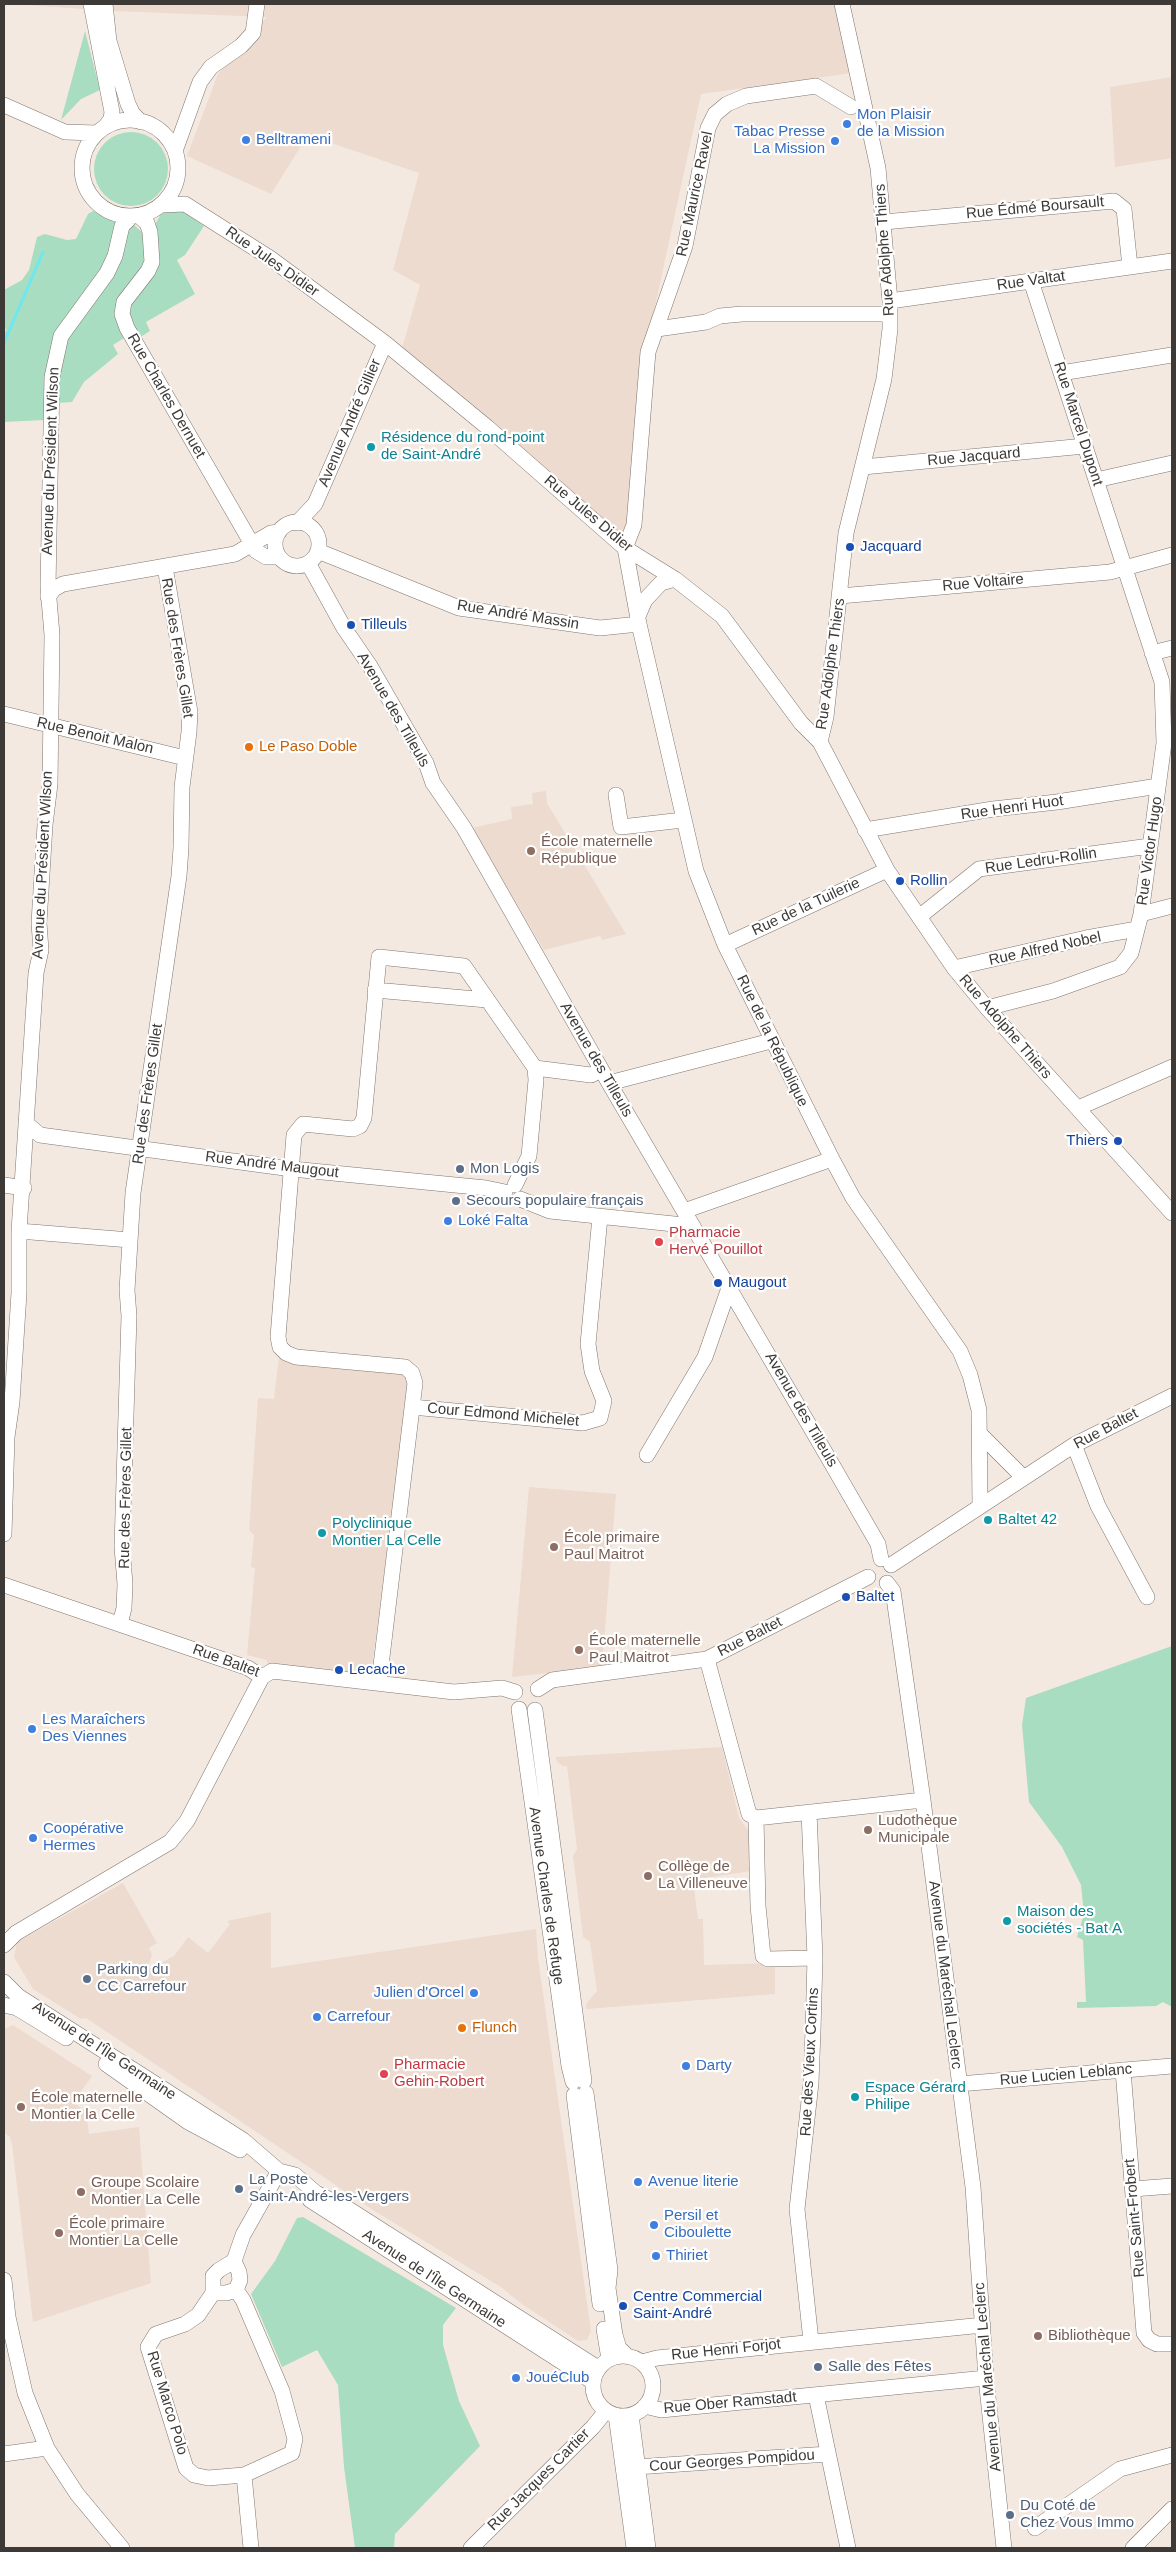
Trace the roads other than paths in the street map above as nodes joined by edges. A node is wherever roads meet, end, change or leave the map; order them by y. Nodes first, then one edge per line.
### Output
1 (91, 4) edge
2 (105, 4) edge
3 (257, 4) edge
4 (842, 4) edge
5 (4, 105) edge
6 (851, 107) dead end
7 (190, 117) junction
8 (141, 122) junction
9 (101, 130) junction
10 (159, 130) junction
11 (66, 132) junction
12 (175, 151) junction
13 (82, 164) junction
14 (176, 182) junction
15 (185, 204) junction
16 (161, 205) junction
17 (135, 216) junction
18 (884, 222) junction
19 (1172, 262) edge
20 (1130, 268) junction
21 (1031, 281) junction
22 (890, 308) junction
23 (654, 336) junction
24 (384, 343) junction
25 (1172, 355) edge
26 (1061, 373) junction
27 (1085, 446) junction
28 (1172, 463) edge
29 (863, 467) junction
30 (1096, 480) junction
31 (315, 504) junction
32 (297, 523) junction
33 (279, 532) junction
34 (315, 532) junction
35 (252, 545) junction
36 (625, 548) junction
37 (1172, 555) edge
38 (279, 557) junction
39 (313, 557) junction
40 (165, 567) junction
41 (1125, 567) junction
42 (48, 576) junction
43 (675, 579) junction
44 (63, 584) junction
45 (840, 596) junction
46 (48, 597) junction
47 (638, 620) junction
48 (1172, 648) edge
49 (1152, 653) junction
50 (4, 714) edge
51 (50, 725) junction
52 (820, 742) junction
53 (185, 758) junction
54 (1158, 786) junction
55 (616, 795) dead end
56 (683, 820) junction
57 (865, 830) junction
58 (1150, 846) junction
59 (887, 870) junction
60 (1172, 906) edge
61 (1141, 914) junction
62 (919, 917) junction
63 (1137, 930) junction
64 (725, 945) junction
65 (954, 968) junction
66 (375, 990) junction
67 (487, 1000) junction
68 (987, 1008) junction
69 (771, 1041) junction
70 (1172, 1067) edge
71 (535, 1068) junction
72 (601, 1070) junction
73 (609, 1084) junction
74 (1078, 1108) junction
75 (27, 1124) junction
76 (40, 1135) junction
77 (25, 1146) junction
78 (140, 1148) junction
79 (832, 1159) junction
80 (292, 1169) junction
81 (4, 1184) edge
82 (24, 1188) junction
83 (513, 1192) junction
84 (684, 1211) junction
85 (1172, 1213) edge
86 (600, 1217) junction
87 (693, 1226) junction
88 (20, 1231) junction
89 (130, 1240) junction
90 (729, 1288) junction
91 (1172, 1396) edge
92 (8, 1401) edge
93 (412, 1407) junction
94 (979, 1433) junction
95 (1074, 1445) junction
96 (647, 1455) dead end
97 (1023, 1477) junction
98 (980, 1505) junction
99 (4, 1534) edge
100 (886, 1562) junction
101 (868, 1577) junction
102 (4, 1585) edge
103 (890, 1587) junction
104 (1147, 1597) dead end
105 (120, 1624) junction
106 (706, 1659) junction
107 (262, 1677) junction
108 (379, 1682) junction
109 (538, 1689) junction
110 (515, 1692) junction
111 (518, 1709) junction
112 (534, 1710) junction
113 (923, 1800) junction
114 (809, 1812) junction
115 (756, 1818) junction
116 (4, 1945) edge
117 (815, 1958) junction
118 (4, 1982) edge
119 (4, 2005) edge
120 (1172, 2066) edge
121 (1123, 2070) junction
122 (959, 2084) junction
123 (579, 2088) junction
124 (279, 2172) junction
125 (1172, 2186) edge
126 (1133, 2189) junction
127 (234, 2262) junction
128 (4, 2280) edge
129 (236, 2290) junction
130 (213, 2293) junction
131 (6, 2317) edge
132 (983, 2325) junction
133 (811, 2341) junction
134 (1172, 2344) edge
135 (627, 2356) junction
136 (642, 2362) junction
137 (604, 2363) junction
138 (986, 2378) junction
139 (593, 2382) junction
140 (816, 2395) junction
141 (645, 2406) junction
142 (617, 2413) junction
143 (47, 2448) junction
144 (4, 2454) edge
145 (828, 2454) junction
146 (1172, 2456) edge
147 (636, 2467) junction
148 (244, 2475) junction
149 (1172, 2509) edge
150 (1036, 2528) dead end
151 (122, 2548) edge
152 (251, 2548) edge
153 (471, 2548) edge
154 (634, 2548) edge
155 (648, 2548) edge
156 (848, 2548) edge
157 (1004, 2548) edge
158 (1133, 2548) edge

1 - 9 street
2 - 8 street
3 - 7 street
4 - 18 street, Rue Adolphe Thiers
5 - 11 street
6 - 23 street, Rue Maurice Ravel
7 - 10 street
7 - 12 street
8 - 9 street
8 - 10 street
9 - 11 street
9 - 13 street
10 - 12 street
11 - 13 street
12 - 14 street
13 - 17 street
14 - 15 street
14 - 16 street
15 - 16 street
15 - 24 street, Rue Jules Didier
16 - 17 street
17 - 35 street, Rue Charles Dernuet
17 - 42 street, Avenue du Président Wilson
18 - 20 street, Rue Édmé Boursault
18 - 22 street, Rue Adolphe Thiers
19 - 20 street, Rue Valtat
20 - 21 street, Rue Valtat
21 - 22 street, Rue Valtat
21 - 26 street, Rue Marcel Dupont
22 - 23 street
22 - 29 street, Rue Adolphe Thiers
23 - 36 street, Rue Maurice Ravel
24 - 31 street, Avenue André Gillier
24 - 36 street, Rue Jules Didier
25 - 26 street
26 - 27 street, Rue Marcel Dupont
27 - 29 street, Rue Jacquard
27 - 30 street, Rue Marcel Dupont
28 - 30 street
29 - 45 street, Rue Adolphe Thiers
30 - 41 street, Rue Marcel Dupont
31 - 32 street, Avenue André Gillier
31 - 34 street, Avenue André Gillier
32 - 33 street
32 - 34 street
33 - 35 street
33 - 38 street
34 - 39 street
35 - 38 street
35 - 40 street
36 - 43 street, Rue Jules Didier
36 - 47 street, Rue de la République
37 - 41 street, Rue Voltaire
38 - 39 street
39 - 47 street, Rue André Massin
39 - 72 street, Avenue des Tilleuls
40 - 44 street
40 - 53 street, Rue des Frères Gillet
41 - 45 street, Rue Voltaire
41 - 49 street, Rue Victor Hugo
42 - 44 street
42 - 46 street, Avenue du Président Wilson
43 - 47 street
43 - 52 street, Rue Jules Didier
44 - 46 street
45 - 52 street, Rue Adolphe Thiers
46 - 51 street, Avenue du Président Wilson
47 - 56 street, Rue de la République
48 - 49 street
49 - 54 street, Rue Victor Hugo
50 - 51 street, Rue Benoit Malon
51 - 53 street, Rue Benoit Malon
51 - 75 street, Avenue du Président Wilson
52 - 57 street, Rue Adolphe Thiers
53 - 78 street, Rue des Frères Gillet
54 - 57 street, Rue Henri Huot
54 - 58 street, Rue Victor Hugo
55 - 56 street
56 - 64 street, Rue de la République
57 - 59 street, Rue Adolphe Thiers
58 - 61 street, Rue Victor Hugo
58 - 62 street, Rue Ledru-Rollin
59 - 62 street, Rue Adolphe Thiers
59 - 64 street, Rue de la Tuilerie
60 - 61 street
61 - 63 street, Rue Victor Hugo
62 - 65 street, Rue Adolphe Thiers
63 - 65 street, Rue Alfred Nobel
63 - 68 street, Rue Victor Hugo
64 - 69 street, Rue de la République
65 - 68 street, Rue Adolphe Thiers
66 - 67 street
66 - 67 street
66 - 80 street
67 - 71 street
68 - 74 street, Rue Adolphe Thiers
69 - 73 street
69 - 79 street, Rue de la République
70 - 74 street
71 - 72 street
71 - 83 street
72 - 73 street, Avenue des Tilleuls
73 - 84 street, Avenue des Tilleuls
74 - 85 street, Rue Adolphe Thiers
75 - 76 street
75 - 77 street, Avenue du Président Wilson
76 - 77 street
76 - 78 street, Rue André Maugout
77 - 82 street, Avenue du Président Wilson
78 - 80 street, Rue André Maugout
78 - 89 street, Rue des Frères Gillet
79 - 84 street
79 - 94 street, Rue de la République
80 - 83 street, Rue André Maugout
80 - 93 street
81 - 82 street
82 - 88 street, Avenue du Président Wilson
83 - 86 street, Rue André Maugout
84 - 87 street, Avenue des Tilleuls
86 - 87 street, Rue André Maugout
86 - 93 street, Cour Edmond Michelet
87 - 90 street, Avenue des Tilleuls
88 - 89 street
88 - 92 street, Avenue du Président Wilson
89 - 105 street, Rue des Frères Gillet
90 - 96 street
90 - 100 street, Avenue des Tilleuls
91 - 95 street, Rue Baltet
92 - 99 street, Avenue du Président Wilson
93 - 108 street
94 - 97 street
94 - 98 street, Rue de la République
95 - 97 street, Rue Baltet
95 - 104 street
97 - 98 street, Rue Baltet
98 - 100 street, Rue Baltet
100 - 101 street
100 - 103 street
101 - 103 street
101 - 106 street, Rue Baltet
102 - 105 street, Rue Baltet
103 - 113 street, Avenue du Maréchal Leclerc
105 - 107 street, Rue Baltet
106 - 109 street, Rue Baltet
106 - 115 street
107 - 108 street, Rue Baltet
107 - 116 street
108 - 110 street, Rue Baltet
109 - 110 street
109 - 112 street
110 - 111 street
111 - 112 street
111 - 123 street, Avenue Charles de Refuge
112 - 123 street, Avenue Charles de Refuge
113 - 114 street
113 - 122 street, Avenue du Maréchal Leclerc
114 - 115 street
114 - 117 street, Rue des Vieux Cortins
115 - 117 street
117 - 133 street, Rue des Vieux Cortins
118 - 124 street, Avenue de l'Île Germaine
119 - 124 street, Avenue de l'Île Germaine
120 - 121 street, Rue Lucien Leblanc
121 - 122 street, Rue Lucien Leblanc
121 - 126 street, Rue Saint-Frobert
122 - 132 street, Avenue du Maréchal Leclerc
123 - 135 street, Avenue Charles de Refuge
123 - 137 street, Avenue Charles de Refuge
124 - 127 street, Rue Marco Polo
124 - 137 street, Avenue de l'Île Germaine
124 - 139 street, Avenue de l'Île Germaine
125 - 126 street
126 - 134 street, Rue Saint-Frobert
127 - 129 street, Rue Marco Polo
127 - 130 street, Rue Marco Polo
128 - 131 street
129 - 130 street
129 - 148 street, Rue Marco Polo
130 - 148 street, Rue Marco Polo
131 - 143 street
132 - 133 street, Rue Henri Forjot
132 - 138 street, Avenue du Maréchal Leclerc
133 - 136 street, Rue Henri Forjot
135 - 136 street
135 - 137 street
136 - 141 street
137 - 139 street
138 - 140 street, Rue Ober Ramstadt
138 - 157 street, Avenue du Maréchal Leclerc
139 - 142 street
140 - 141 street, Rue Ober Ramstadt
140 - 145 street
141 - 142 street
142 - 147 street
142 - 153 street, Rue Jacques Cartier
142 - 154 street
143 - 144 street
143 - 151 street
145 - 147 street, Cour Georges Pompidou
145 - 156 street
146 - 150 street
147 - 155 street
148 - 152 street
149 - 158 street

